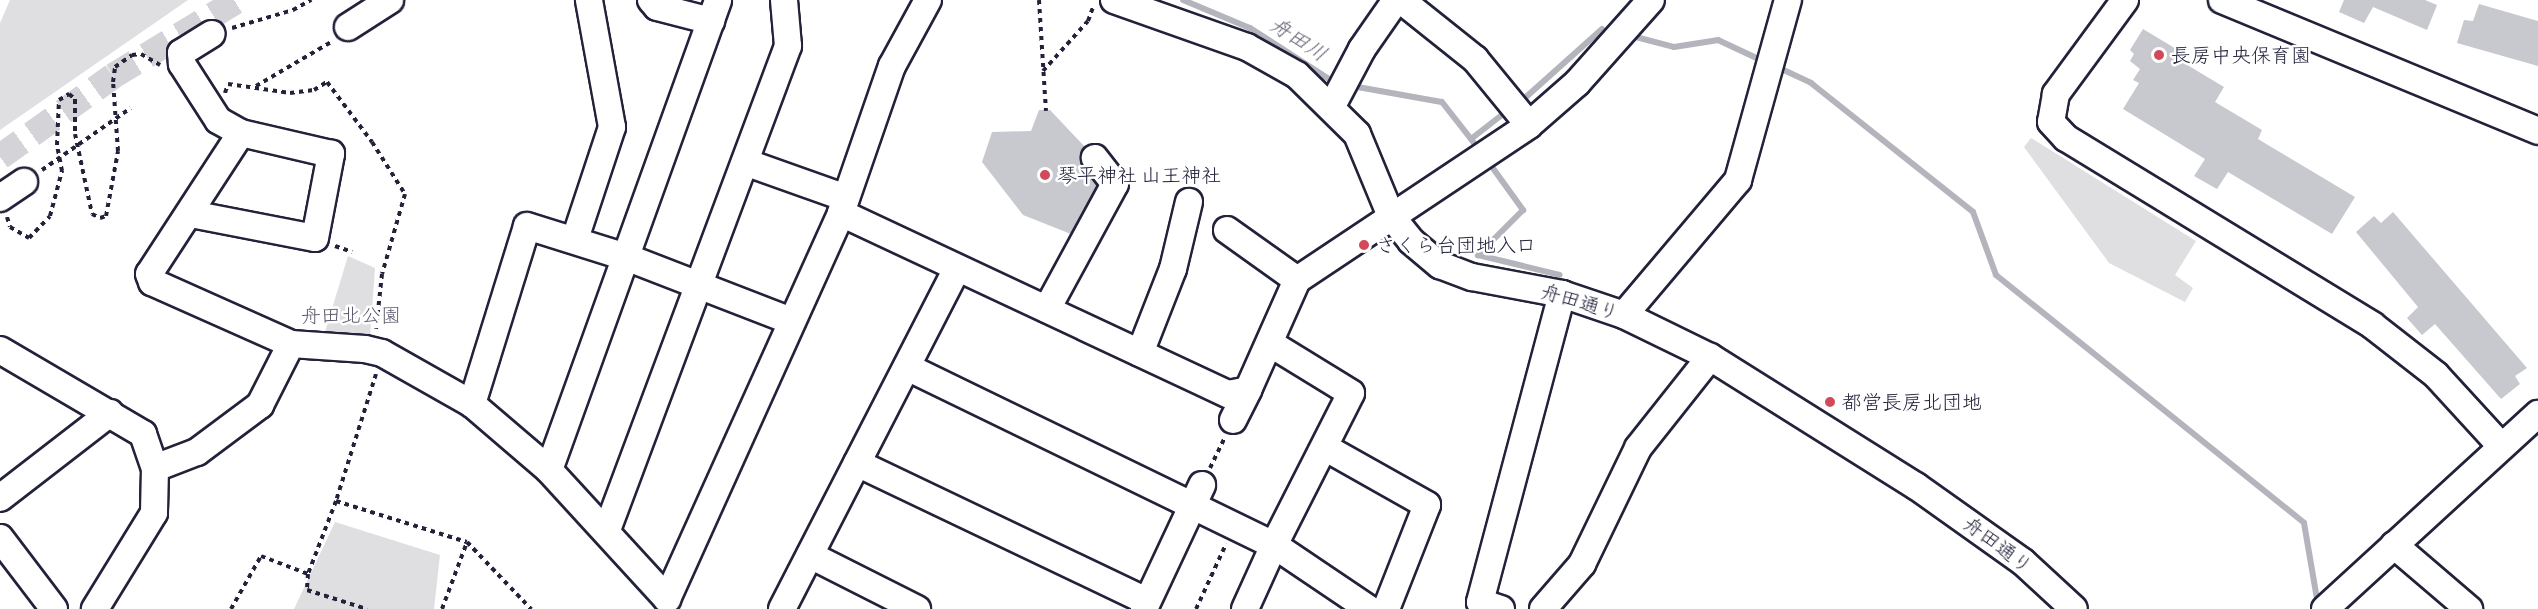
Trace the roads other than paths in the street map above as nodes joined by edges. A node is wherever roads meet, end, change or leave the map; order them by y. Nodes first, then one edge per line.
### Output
1 (390, 0) edge
2 (589, 0) edge
3 (651, 0) edge
4 (784, 0) edge
5 (928, 0) edge
6 (1114, 0) edge
7 (1396, 0) edge
8 (1401, 0) edge
9 (1652, 0) edge
10 (1788, 0) edge
11 (2125, 0) edge
12 (2222, 0) edge
13 (714, 11) edge
14 (348, 27) road end
15 (212, 34) road end
16 (1332, 106) junction
17 (1529, 125) junction
18 (2538, 131) edge
19 (241, 133) junction
20 (1095, 158) dead end
21 (745, 162) junction
22 (24, 182) road end
23 (1189, 202) dead end
24 (3, 206) edge
25 (843, 206) junction
26 (191, 214) junction
27 (1391, 216) junction
28 (1227, 230) dead end
29 (575, 239) junction
30 (626, 256) junction
31 (957, 269) junction
32 (1297, 280) junction
33 (700, 285) junction
34 (1562, 294) junction
35 (1047, 309) junction
36 (1624, 315) junction
37 (791, 321) junction
38 (291, 344) junction
39 (1271, 344) junction
40 (0, 350) edge
41 (1140, 353) junction
42 (1710, 357) junction
43 (907, 367) junction
44 (1248, 390) junction
45 (472, 404) junction
46 (111, 414) junction
47 (2538, 414) edge
48 (1233, 420) road end
49 (2502, 446) junction
50 (1326, 448) junction
51 (857, 463) junction
52 (155, 468) junction
53 (549, 470) junction
54 (1197, 495) junction
55 (0, 498) edge
56 (607, 530) junction
57 (0, 538) edge
58 (1274, 545) junction
59 (2394, 545) junction
60 (810, 555) junction
61 (2049, 599) edge
62 (1145, 605) edge
63 (2327, 606) edge
64 (1249, 607) edge
65 (1486, 607) edge
66 (54, 609) edge
67 (95, 609) edge
68 (782, 609) edge
69 (917, 609) edge
70 (1369, 609) edge
71 (1386, 609) edge
72 (1543, 609) edge
73 (2074, 609) edge
74 (2469, 609) edge

1 - 14 street
2 - 29 street
3 - 13 street
4 - 21 street
5 - 25 street
6 - 16 street, 舟田通り
7 - 16 street
8 - 17 street
9 - 17 street
10 - 36 street
11 - 49 street
12 - 18 street
13 - 30 street
15 - 19 street
16 - 27 street, 舟田通り
17 - 27 street
19 - 26 street
19 - 26 street
20 - 35 street
21 - 25 street
21 - 33 street
22 - 24 street
23 - 41 street
25 - 31 street
25 - 37 street
26 - 38 street
27 - 32 street
27 - 34 street, 舟田通り
28 - 32 street
29 - 30 street
29 - 45 street
30 - 33 street
30 - 53 street
31 - 35 street
31 - 43 street
32 - 39 street
33 - 37 street
33 - 56 street
34 - 36 street, 舟田通り
34 - 65 street
35 - 41 street
36 - 42 street, 舟田通り
37 - 56 street
38 - 45 street
38 - 52 street
39 - 44 street
39 - 50 street
40 - 46 street
41 - 44 street
42 - 61 street, 舟田通り
42 - 72 street
43 - 51 street
43 - 54 street
44 - 48 street
45 - 53 street
46 - 52 street
46 - 55 street
47 - 49 street
49 - 59 street
50 - 58 street
50 - 71 street
51 - 60 street
51 - 62 street
52 - 67 street
53 - 56 street
54 - 58 street
54 - 62 street
57 - 66 street
58 - 64 street
58 - 70 street
59 - 63 street
59 - 74 street
60 - 68 street
60 - 69 street
61 - 73 street, 舟田通り

